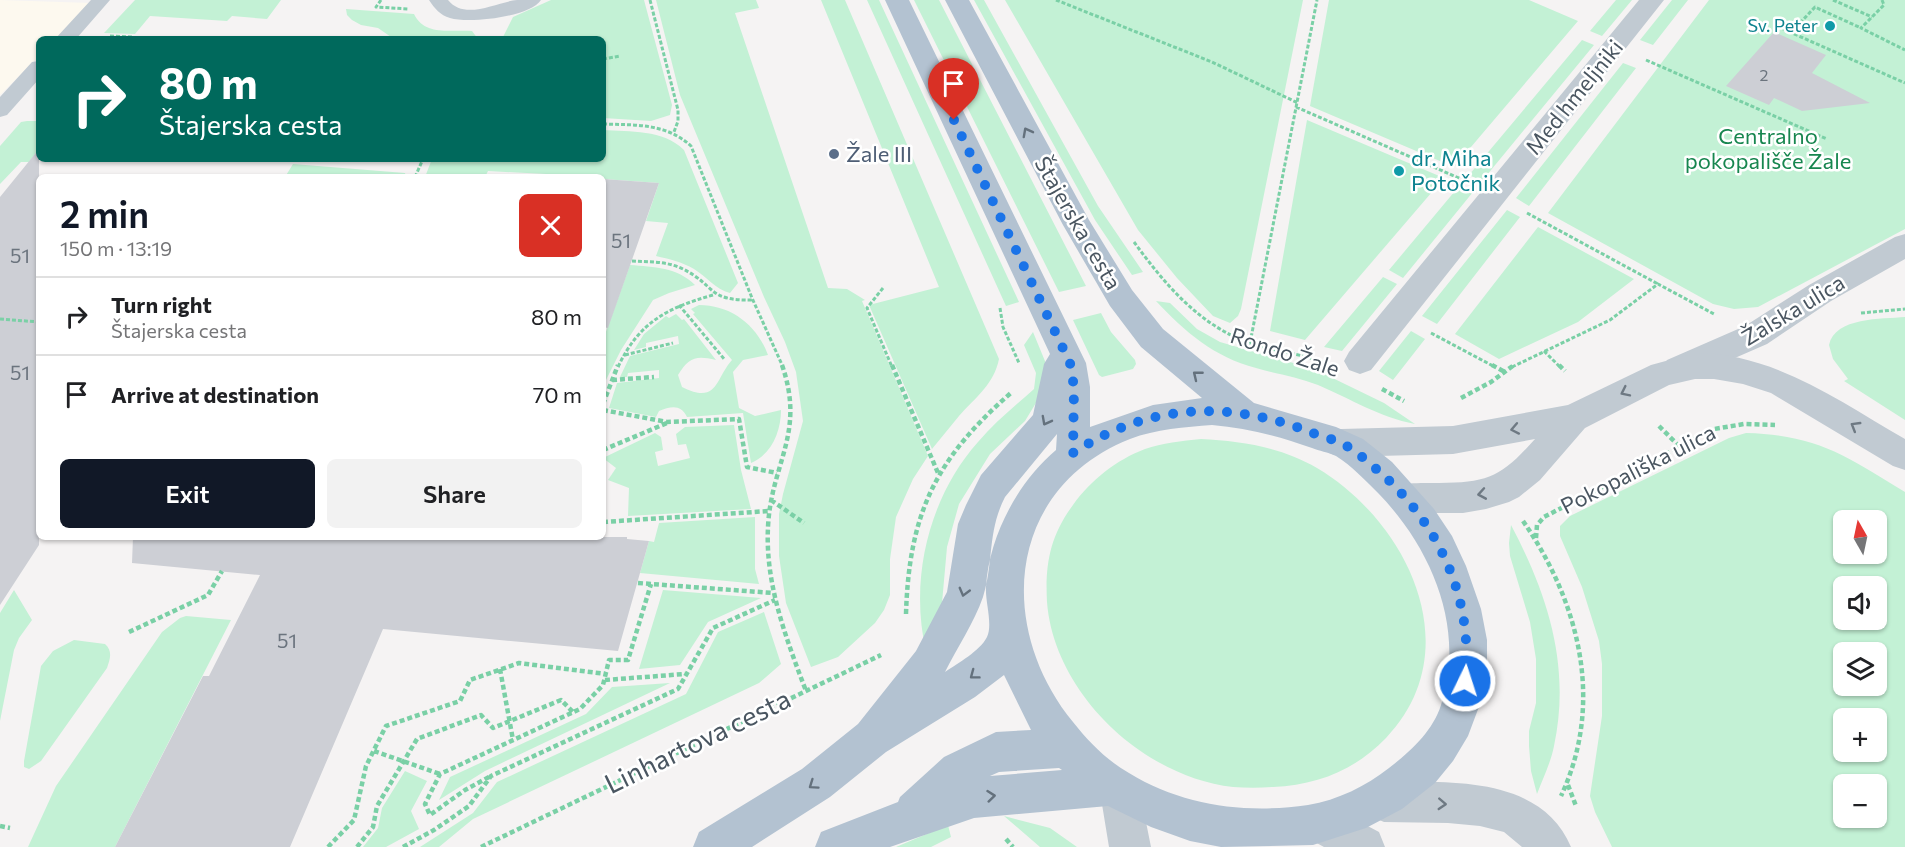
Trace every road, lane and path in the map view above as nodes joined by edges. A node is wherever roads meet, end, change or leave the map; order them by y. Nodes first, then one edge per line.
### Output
1 (101, 0) edge
2 (438, 0) edge
3 (532, 0) edge
4 (650, 0) edge
5 (897, 0) edge
6 (957, 0) edge
7 (1056, 0) edge
8 (1317, 0) edge
9 (1652, 0) edge
10 (1833, 0) edge
11 (1882, 0) edge
12 (1872, 16) junction
13 (1800, 23) dead end
14 (1861, 28) junction
15 (1783, 29) dead end
16 (68, 36) edge
17 (1905, 50) edge
18 (620, 56) dead end
19 (606, 58) edge
20 (1651, 62) dead end
21 (36, 70) edge
22 (1905, 83) edge
23 (1297, 105) junction
24 (0, 110) edge
25 (606, 124) edge
26 (674, 132) junction
27 (1827, 139) dead end
28 (1457, 177) dead end
29 (1534, 217) dead end
30 (1905, 245) edge
31 (632, 261) dead end
32 (1658, 284) junction
33 (1170, 286) dead end
34 (883, 288) dead end
35 (713, 295) junction
36 (753, 300) junction
37 (679, 305) junction
38 (1398, 315) junction
39 (0, 319) edge
40 (36, 322) edge
41 (1756, 335) junction
42 (673, 343) dead end
43 (1250, 343) junction
44 (1062, 344) junction
45 (1544, 351) junction
46 (624, 355) junction
47 (725, 360) dead end
48 (1333, 366) dead end
49 (1678, 369) junction
50 (1565, 371) dead end
51 (1505, 372) junction
52 (1367, 373) joint
53 (654, 377) dead end
54 (612, 380) junction
55 (606, 396) edge
56 (1455, 401) dead end
57 (1411, 405) dead end
58 (606, 411) edge
59 (1242, 412) junction
60 (1573, 418) junction
61 (667, 422) junction
62 (1756, 423) dead end
63 (1659, 426) dead end
64 (1341, 443) junction
65 (1680, 447) junction
66 (606, 449) edge
67 (1073, 453) junction
68 (1905, 456) edge
69 (777, 473) junction
70 (938, 473) dead end
71 (1405, 498) junction
72 (771, 500) junction
73 (769, 511) junction
74 (1522, 520) dead end
75 (606, 522) edge
76 (804, 522) dead end
77 (1536, 538) junction
78 (222, 571) dead end
79 (638, 583) dead end
80 (651, 584) junction
81 (773, 593) junction
82 (775, 600) junction
83 (1008, 630) junction
84 (129, 632) dead end
85 (889, 650) dead end
86 (500, 669) junction
87 (686, 674) junction
88 (605, 677) junction
89 (806, 691) junction
90 (573, 712) junction
91 (510, 721) junction
92 (872, 738) junction
93 (513, 740) junction
94 (1069, 747) junction
95 (374, 751) junction
96 (404, 761) junction
97 (440, 774) junction
98 (491, 776) junction
99 (1567, 784) dead end
100 (1115, 789) junction
101 (1384, 802) junction
102 (904, 821) junction
103 (0, 826) edge
104 (10, 828) dead end
105 (1305, 835) edge
106 (1006, 839) dead end
107 (328, 847) edge
108 (357, 847) edge
109 (403, 847) edge
110 (481, 847) edge
111 (714, 847) edge
112 (836, 847) edge
113 (1013, 847) edge
114 (1130, 847) edge
115 (1364, 847) edge
116 (1550, 847) edge

1 - 16 lane
2 - 3 lane
4 - 26 path
5 - 44 main road
59 -> 6 main road, Štajerska cesta
7 - 23 path
8 - 23 path
9 - 38 street, Med hmeljniki
10 - 12 path
11 - 12 path
12 - 14 path
13 - 14 path
14 - 17 path
15 - 22 path
18 - 19 path
20 - 27 path
21 - 24 lane
23 - 28 path
23 - 43 path
25 - 26 path
26 - 36 path
29 - 32 path
30 - 41 street, Žalska ulica
31 - 35 path
32 - 41 path
32 - 45 path
33 - 43 path, Rondo Žale
34 - 70 path
35 - 36 path
35 - 37 path
36 - 69 path
37 - 46 path
37 - 47 path
38 - 51 path
38 - 52 street, Med hmeljniki
39 - 40 path
41 - 49 street, Žalska ulica
42 - 46 path
43 - 48 path, Rondo Žale
44 - 67 main road
44 -> 92 main road
45 - 50 path
45 - 51 path
46 - 54 path
49 -> 60 street
68 -> 49 street
51 - 56 path
52 - 57 path
53 - 54 path
54 - 55 path
58 - 61 path
59 - 64 main road
59 - 67 main road
60 -> 64 street
60 -> 71 street
61 - 66 path
61 - 69 path
62 - 65 path, Pokopališka ulica
63 - 65 path
64 - 71 main road
65 - 77 path, Pokopališka ulica
67 - 83 main road
69 - 72 path
71 - 101 main road
72 - 73 path
72 - 76 path
73 - 75 path
73 - 81 path
74 - 77 path
77 - 99 path
78 - 84 path
79 - 80 path
80 - 81 path
80 - 88 path
81 - 82 path
82 - 87 path
82 - 89 path
83 -> 92 main road
83 - 94 main road
85 - 89 path, Linhartova cesta
86 - 88 path
86 - 91 path
86 - 95 path
87 - 88 path
87 - 98 path
88 - 90 path
89 - 110 path, Linhartova cesta
90 - 91 path
90 - 93 path
91 - 93 path
91 - 96 path
92 -> 111 main road
93 - 97 path
94 - 100 main road
94 - 102 main road
95 - 96 path
95 - 107 path
96 - 97 path
96 - 108 path
97 - 98 path
98 - 109 path
102 -> 100 main road
100 - 105 main road
100 - 114 street
101 - 105 main road
101 -> 116 street
102 - 112 main road
103 - 104 path
105 - 115 street
106 - 113 path

